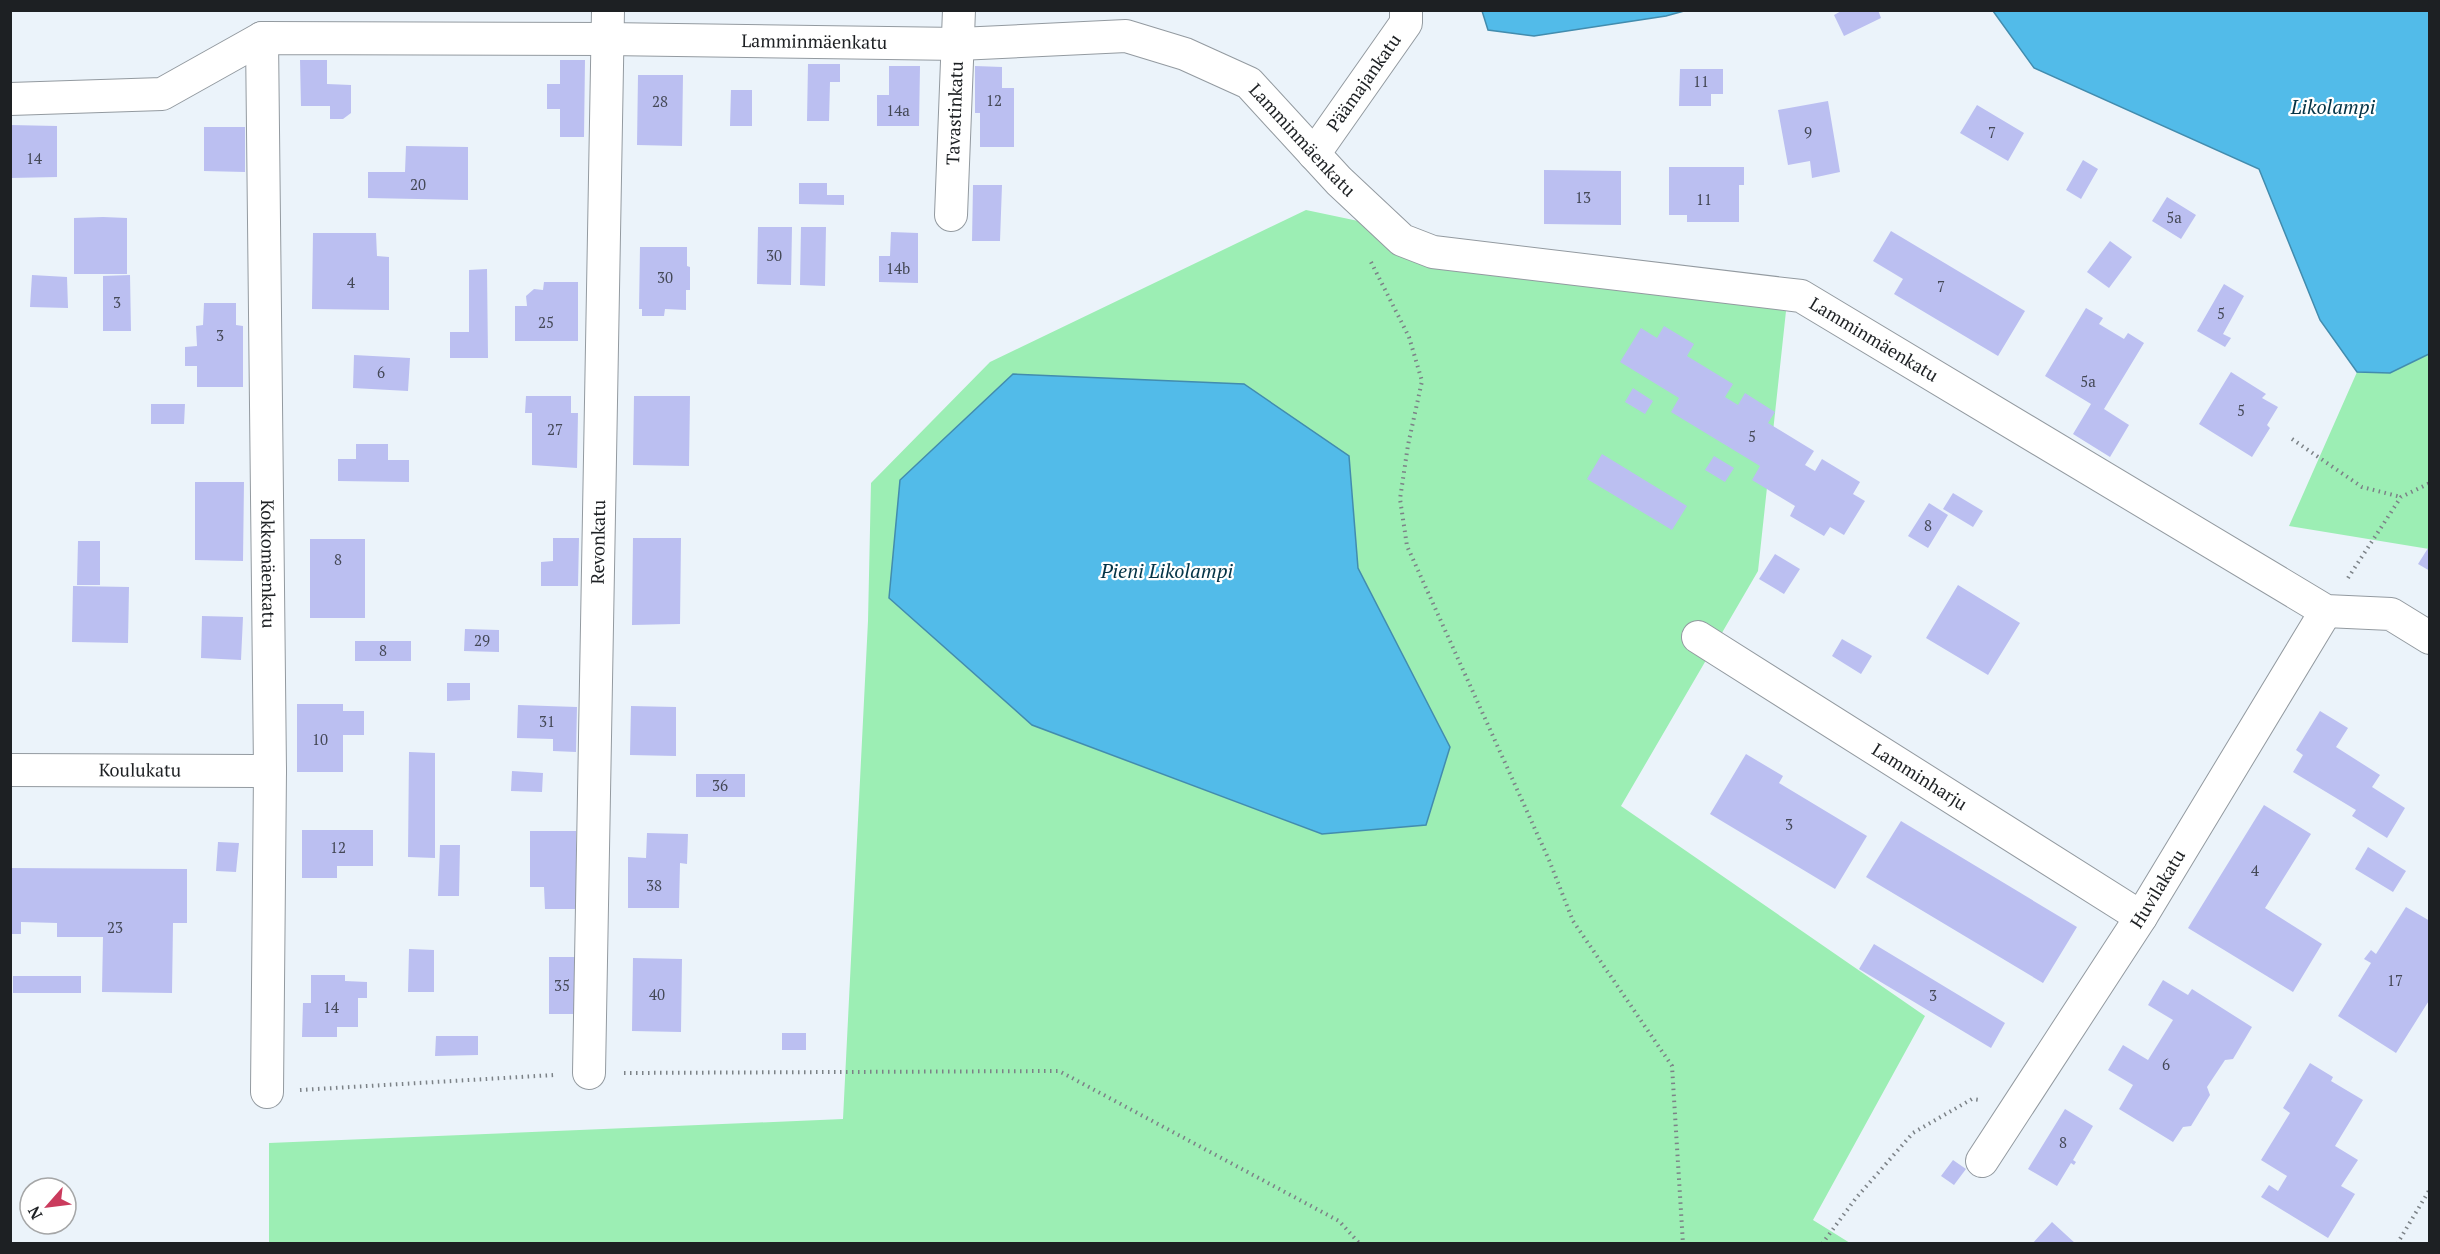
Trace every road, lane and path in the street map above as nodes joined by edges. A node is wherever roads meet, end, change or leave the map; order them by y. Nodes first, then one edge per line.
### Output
1 (959, 10) edge
2 (1406, 10) edge
3 (608, 25) edge
4 (262, 38) junction
5 (959, 44) junction
6 (10, 99) edge
7 (1314, 154) junction
8 (951, 215) dead end
9 (1366, 252) dead end
10 (2292, 439) dead end
11 (2430, 483) edge
12 (2401, 497) junction
13 (2326, 611) junction
14 (1698, 637) dead end
15 (2430, 638) edge
16 (10, 770) edge
17 (270, 771) junction
18 (2141, 916) junction
19 (589, 1073) junction
20 (267, 1092) joint
21 (2019, 1104) junction
22 (1982, 1161) dead end
23 (2430, 1189) edge
24 (1360, 1244) edge
25 (1683, 1244) edge
26 (1822, 1244) edge
27 (2397, 1244) edge

1 - 5 street, Tavastinkatu
2 - 7 street, Päämajankatu
3 - 4 street, Lamminmäenkatu
3 - 5 street, Lamminmäenkatu
3 - 19 street, Revonkatu
4 - 6 street, Lamminmäenkatu
4 - 17 street, Kokkomäenkatu
5 - 7 street, Lamminmäenkatu
5 - 8 street, Tavastinkatu
7 - 13 street, Lamminmäenkatu
9 - 25 path
10 - 12 path
11 - 12 path
12 - 13 path
13 - 15 street, Lamminmäenkatu
13 - 18 street, Huvilakatu
14 - 18 street, Lamminharju
16 - 17 street, Koulukatu
17 - 20 street, Kokkomäenkatu
18 - 21 street, Huvilakatu
19 - 20 path
19 - 24 path
21 - 22 street, Huvilakatu
21 - 26 path
23 - 27 path

